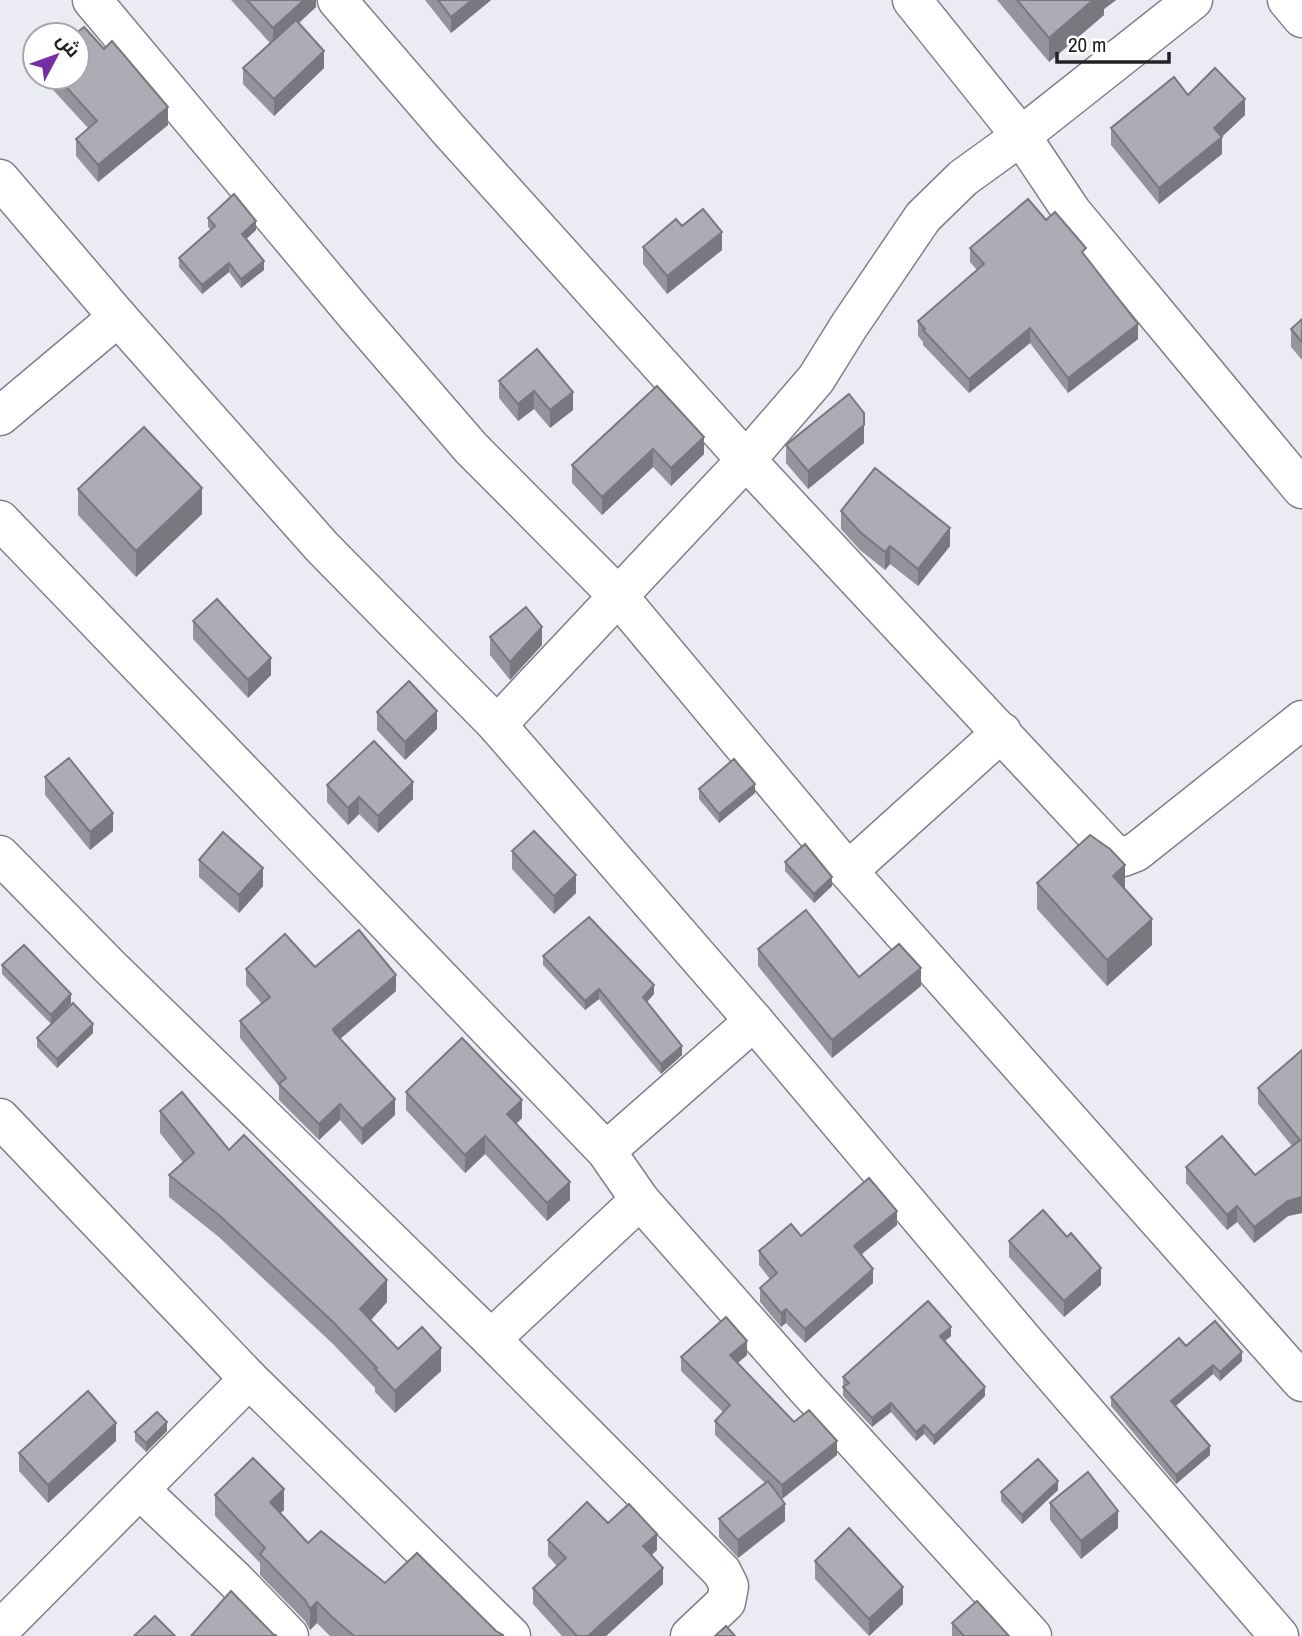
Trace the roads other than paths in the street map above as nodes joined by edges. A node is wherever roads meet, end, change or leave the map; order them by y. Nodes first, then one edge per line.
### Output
1 (337, 0) edge
2 (912, 0) edge
3 (1193, 0) edge
4 (1287, 0) edge
5 (105, 5) edge
6 (1302, 18) edge
7 (1021, 136) junction
8 (0, 179) edge
9 (118, 317) junction
10 (0, 416) edge
11 (746, 460) junction
12 (1302, 489) edge
13 (5, 536) edge
14 (619, 597) junction
15 (1302, 720) edge
16 (497, 725) junction
17 (1002, 732) junction
18 (0, 855) edge
19 (848, 871) junction
20 (754, 1021) junction
21 (0, 1118) edge
22 (606, 1151) junction
23 (640, 1200) junction
24 (491, 1339) junction
25 (249, 1379) junction
26 (1302, 1382) edge
27 (140, 1490) junction
28 (0, 1630) edge
29 (289, 1636) edge
30 (511, 1636) edge
31 (690, 1636) edge
32 (1032, 1636) edge
33 (1279, 1636) edge

1 - 11 street
2 - 7 street
3 - 7 street
4 - 6 street
5 - 14 street
7 - 11 street
7 - 12 street
8 - 9 street
9 - 10 street
9 - 16 street
11 - 14 street
11 - 17 street
13 - 22 street
14 - 16 street
14 - 19 street
15 - 17 street
16 - 20 street
17 - 19 street
18 - 24 street
19 - 26 street
20 - 22 street
20 - 33 street
21 - 25 street
22 - 23 street
23 - 24 street
23 - 32 street
24 - 31 street
25 - 27 street
25 - 30 street
27 - 28 street
27 - 29 street

